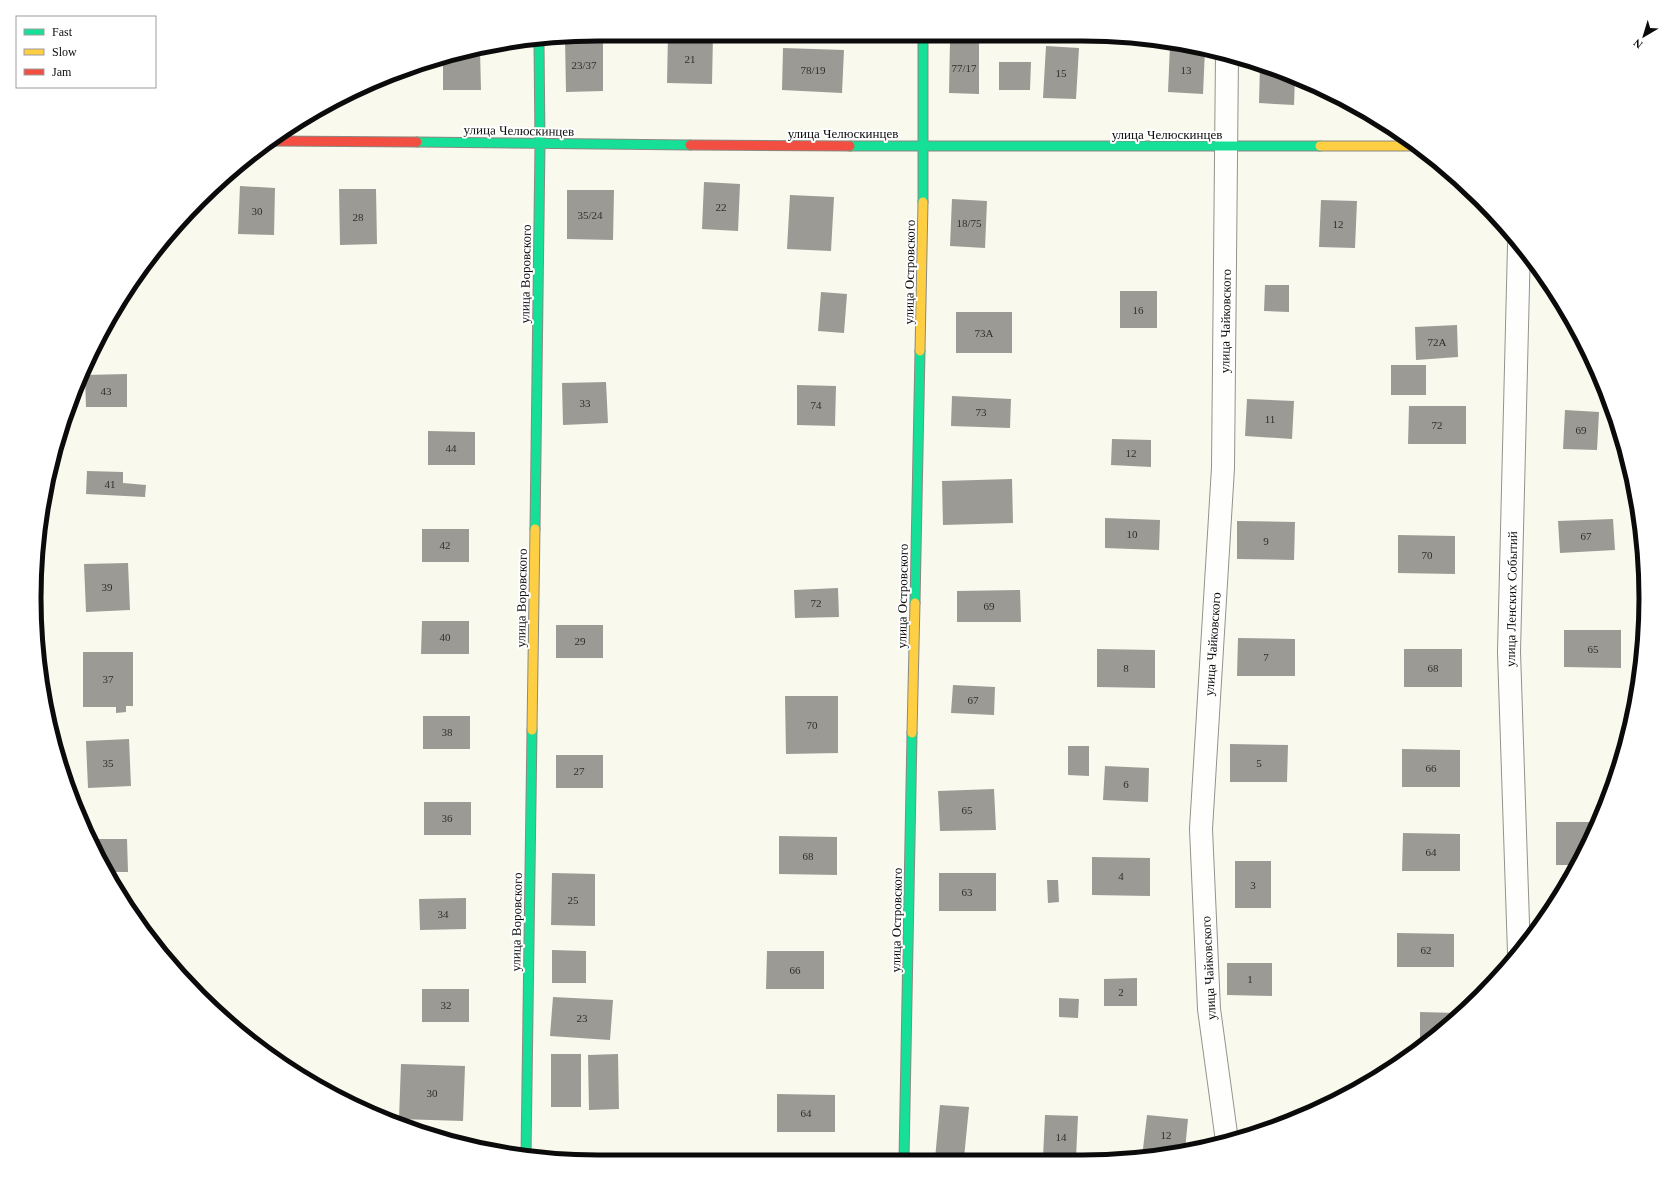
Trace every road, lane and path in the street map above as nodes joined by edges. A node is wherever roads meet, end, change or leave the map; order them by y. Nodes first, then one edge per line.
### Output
1 (923, 41) edge
2 (539, 44) edge
3 (1227, 60) edge
4 (280, 141) edge
5 (540, 144) junction
6 (1407, 146) edge
7 (924, 147) junction
8 (1228, 147) junction
9 (1519, 253) edge
10 (1519, 943) edge
11 (1226, 1136) edge
12 (526, 1150) edge
13 (904, 1155) edge

1 - 7 street, улица Островского
2 - 5 street, улица Воровского
3 - 8 street, улица Чайковского
4 - 5 street, улица Челюскинцев
5 - 7 street, улица Челюскинцев
5 - 12 street, улица Воровского
6 - 8 street, улица Челюскинцев
7 - 8 street, улица Челюскинцев
7 - 13 street, улица Островского
8 - 11 street, улица Чайковского
9 - 10 street, улица Ленских Событий

